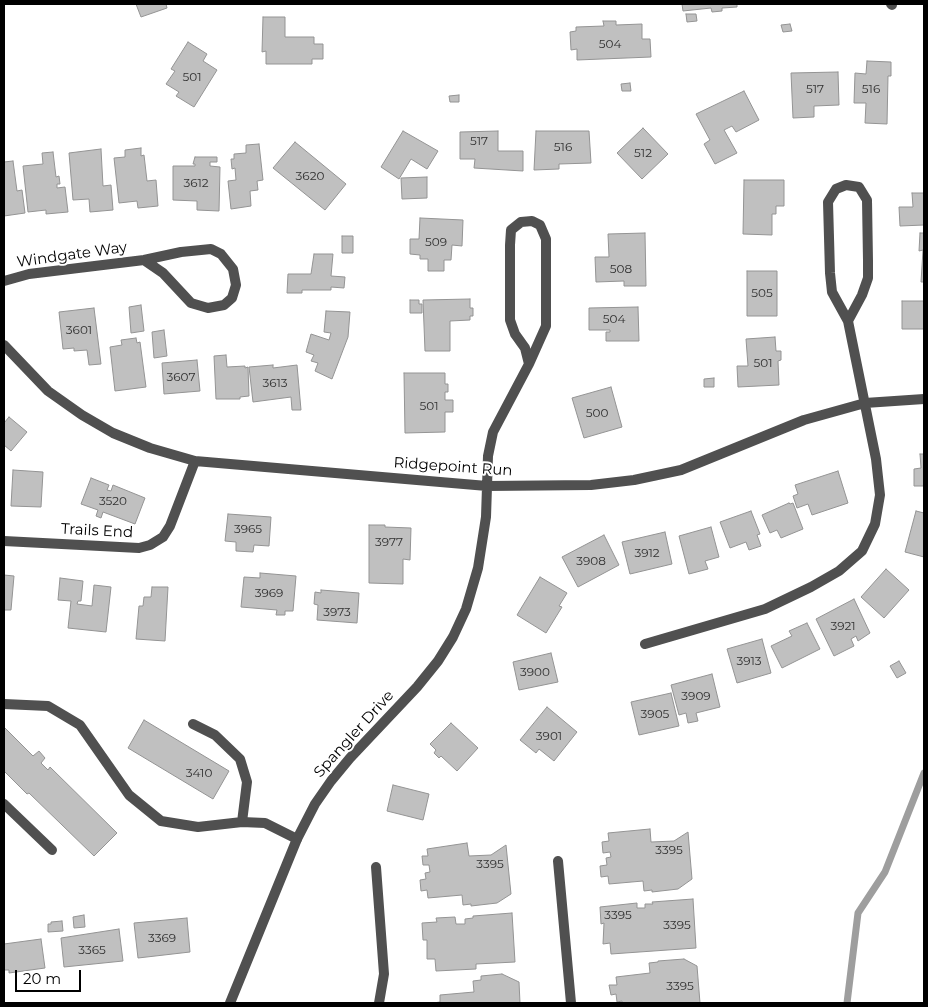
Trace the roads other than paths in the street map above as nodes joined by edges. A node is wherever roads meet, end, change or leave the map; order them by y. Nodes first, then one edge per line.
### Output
1 (144, 260) junction
2 (4, 281) edge
3 (848, 321) junction
4 (4, 345) edge
5 (529, 364) junction
6 (924, 399) edge
7 (865, 403) junction
8 (195, 461) junction
9 (487, 486) junction
10 (4, 540) edge
11 (646, 644) dead end
12 (4, 704) edge
13 (193, 724) dead end
14 (4, 804) edge
15 (242, 822) junction
16 (297, 839) junction
17 (52, 850) dead end
18 (558, 861) dead end
19 (376, 867) dead end
20 (230, 1003) edge
21 (379, 1003) edge
22 (571, 1003) edge

1 - 1 street, Windgate Way
1 - 2 street, Windgate Way
3 - 3 street
3 - 7 street
4 - 8 street, Ridgepoint Run
5 - 5 street, Spangler Drive
5 - 9 street, Spangler Drive
6 - 7 street, Ridgepoint Run
7 - 9 street, Ridgepoint Run
7 - 11 street
8 - 9 street, Ridgepoint Run
8 - 10 street, Trails End
9 - 16 street, Spangler Drive
12 - 15 street
13 - 15 street
14 - 17 street
15 - 16 street
16 - 20 street, Spangler Drive
18 - 22 street
19 - 21 street

